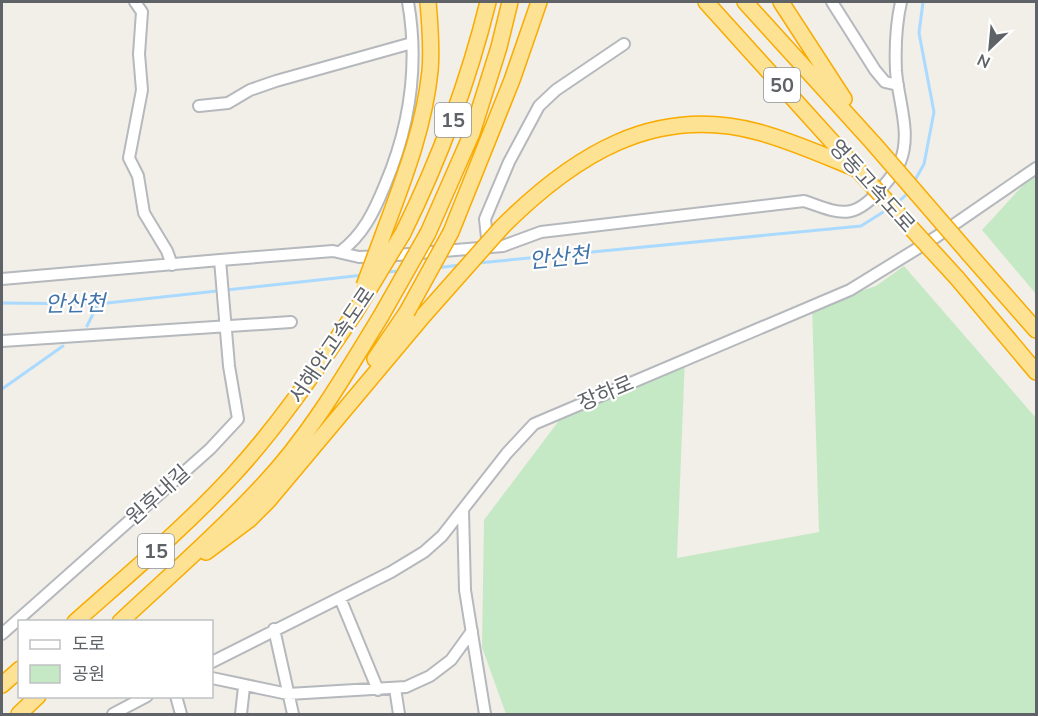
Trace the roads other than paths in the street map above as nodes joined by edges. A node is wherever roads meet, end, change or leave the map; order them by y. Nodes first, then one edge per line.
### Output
1 (135, 2) edge
2 (408, 2) edge
3 (428, 2) edge
4 (488, 2) edge
5 (510, 2) edge
6 (539, 2) edge
7 (706, 2) edge
8 (745, 2) edge
9 (782, 2) edge
10 (832, 2) edge
11 (901, 2) edge
12 (412, 43) junction
13 (624, 44) dead end
14 (898, 85) junction
15 (199, 106) dead end
16 (874, 144) junction
17 (1036, 168) edge
18 (857, 169) junction
19 (488, 247) junction
20 (340, 252) junction
21 (220, 262) junction
22 (172, 265) junction
23 (2, 279) edge
24 (354, 314) junction
25 (291, 322) dead end
26 (226, 324) junction
27 (1036, 330) edge
28 (2, 341) edge
29 (1036, 372) edge
30 (264, 485) junction
31 (463, 512) junction
32 (153, 592) junction
33 (340, 598) junction
34 (76, 620) edge
35 (121, 620) edge
36 (274, 629) junction
37 (472, 631) junction
38 (2, 634) edge
39 (213, 661) edge
40 (18, 671) edge
41 (213, 678) edge
42 (2, 685) edge
43 (244, 687) junction
44 (395, 688) junction
45 (378, 690) junction
46 (288, 694) junction
47 (36, 698) edge
48 (143, 698) edge
49 (177, 698) edge
50 (19, 714) edge
51 (113, 714) edge
52 (181, 714) edge
53 (241, 714) edge
54 (293, 714) edge
55 (399, 714) edge
56 (485, 714) edge

1 - 22 street
2 - 12 street
3 - 24 highway, bridge
4 - 24 highway, 서해안고속도로 / 15, bridge
5 - 30 highway, 서해안고속도로 / 15, bridge
6 - 30 highway, bridge
7 - 18 highway, 영동고속도로 / 50
8 - 16 highway, 영동고속도로 / 50
9 - 16 highway
10 - 14 street
11 - 14 street
12 - 15 street
12 - 20 street
13 - 19 street
14 - 19 street
16 - 27 highway, 영동고속도로 / 50, bridge
17 - 31 street, 장하로
18 - 29 highway, 영동고속도로 / 50, bridge
18 - 32 highway, bridge
19 - 20 street
20 - 21 street
21 - 22 street
21 - 26 street
22 - 23 street
24 - 34 highway, 서해안고속도로 / 15
25 - 26 street
26 - 28 street
26 - 38 street, 원후내길
30 - 32 highway, 서해안고속도로 / 15
31 - 33 street, 장하로
31 - 37 street
32 - 35 highway, 서해안고속도로 / 15
33 - 36 street, 장하로
33 - 45 street
36 - 39 street, 장하로
36 - 46 street
37 - 44 street
37 - 56 street
40 - 42 highway
41 - 43 street
43 - 46 street
43 - 53 street
44 - 45 street
44 - 55 street
45 - 46 street
46 - 54 street
47 - 50 highway
48 - 51 street
49 - 52 street

